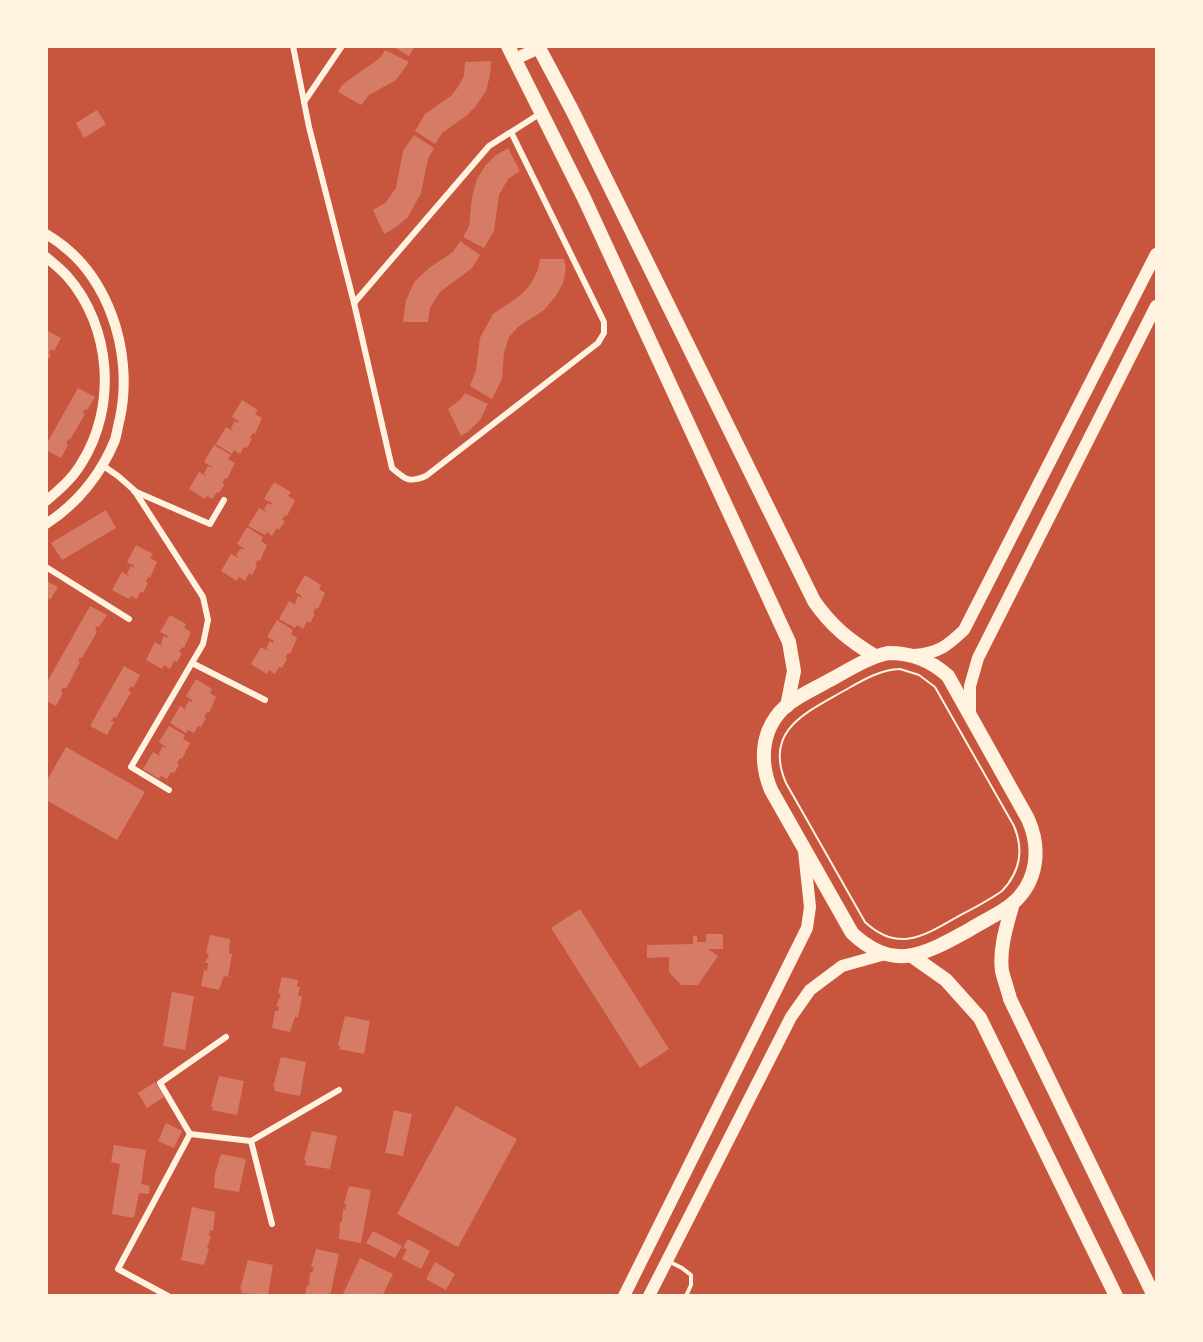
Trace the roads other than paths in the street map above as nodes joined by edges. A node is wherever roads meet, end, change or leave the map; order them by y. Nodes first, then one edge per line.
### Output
1 (293, 46) edge
2 (342, 46) edge
3 (508, 46) edge
4 (538, 47) edge
5 (515, 59) junction
6 (304, 102) junction
7 (542, 113) junction
8 (512, 134) junction
9 (46, 234) edge
10 (1156, 254) edge
11 (46, 257) edge
12 (87, 271) junction
13 (72, 283) junction
14 (354, 303) junction
15 (1156, 306) edge
16 (102, 465) junction
17 (134, 490) junction
18 (224, 500) dead end
19 (46, 501) edge
20 (46, 524) edge
21 (46, 567) edge
22 (129, 619) dead end
23 (914, 655) junction
24 (875, 656) junction
25 (192, 663) junction
26 (265, 700) dead end
27 (787, 706) junction
28 (970, 715) junction
29 (169, 790) dead end
30 (804, 850) junction
31 (1013, 903) junction
32 (885, 954) junction
33 (912, 956) junction
34 (226, 1037) dead end
35 (339, 1090) dead end
36 (190, 1134) junction
37 (251, 1141) junction
38 (272, 1224) dead end
39 (646, 1251) junction
40 (667, 1261) junction
41 (168, 1296) edge
42 (624, 1296) edge
43 (650, 1296) edge
44 (686, 1296) edge
45 (1116, 1296) edge
46 (1154, 1296) edge

1 - 6 street
2 - 6 street
3 - 5 main road
4 - 5 main road
4 - 24 main road
5 - 7 main road
6 - 14 street
7 - 8 street
7 - 27 main road
8 - 14 street
8 - 14 street
9 - 12 street
10 - 23 main road
11 - 13 street
12 - 13 street
12 - 16 street
13 - 19 street
15 - 28 main road
16 - 17 street
16 - 20 street
17 - 18 street
17 - 25 street
21 - 22 street
23 - 24 main road
23 - 28 main road
24 - 27 main road
25 - 26 street
25 - 29 street
27 - 30 main road
28 - 31 main road
30 - 32 main road
30 - 39 main road
31 - 33 main road
31 - 46 main road
32 - 33 main road
32 - 40 main road
33 - 45 main road
34 - 36 street
35 - 37 street
36 - 37 street
36 - 41 street
37 - 38 street
39 - 40 main road
39 - 42 main road
40 - 43 main road
40 - 44 lane

